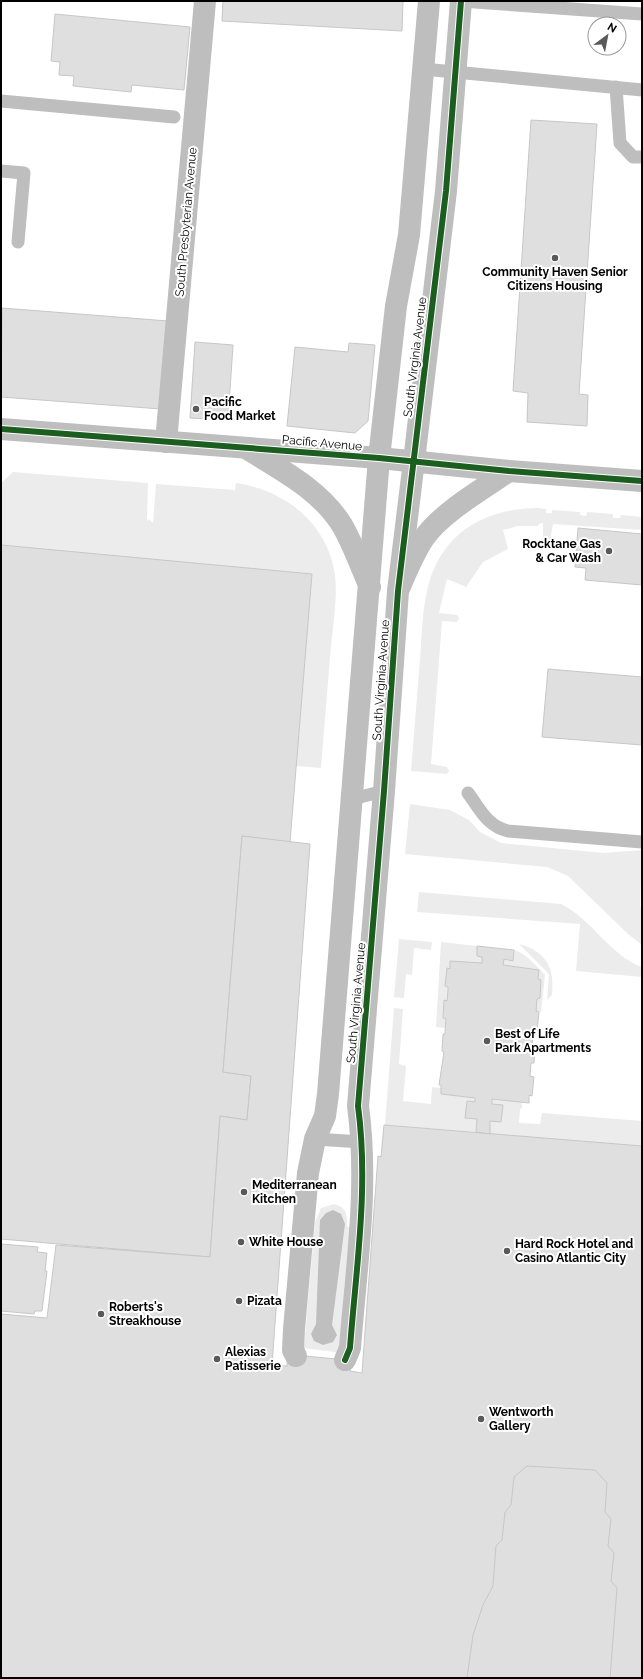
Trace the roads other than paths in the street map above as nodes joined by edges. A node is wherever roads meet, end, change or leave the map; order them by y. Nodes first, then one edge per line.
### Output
1 (205, 1) edge
2 (429, 1) edge
3 (461, 1) edge
4 (512, 2) edge
5 (557, 4) edge
6 (642, 14) edge
7 (423, 69) junction
8 (455, 72) junction
9 (616, 87) junction
10 (642, 90) edge
11 (1, 101) edge
12 (174, 117) dead end
13 (642, 157) edge
14 (1, 171) edge
15 (18, 242) dead end
16 (1, 429) edge
17 (166, 442) junction
18 (247, 448) junction
19 (379, 458) junction
20 (414, 461) junction
21 (509, 471) junction
22 (642, 481) edge
23 (370, 587) junction
24 (398, 591) junction
25 (384, 791) junction
26 (468, 793) dead end
27 (352, 799) junction
28 (642, 842) edge
29 (316, 1139) junction
30 (362, 1142) junction
31 (296, 1356) dead end
32 (345, 1360) dead end

1 - 17 street, South Presbyterian Avenue
2 - 7 street, South Virginia Avenue
3 - 4 lane
3 - 8 street, South Virginia Avenue
4 - 5 lane
5 - 6 lane
7 - 8 lane
7 - 19 street, South Virginia Avenue
8 - 9 lane
8 - 20 street, South Virginia Avenue
9 - 10 lane
9 - 13 lane
11 - 12 lane
14 - 15 lane
16 - 17 street, Pacific Avenue
17 - 18 street, Pacific Avenue
18 - 19 street, Pacific Avenue
18 - 23 street
19 - 20 street, Pacific Avenue
19 - 23 street, South Virginia Avenue
20 - 21 street, Pacific Avenue
20 - 24 street, South Virginia Avenue
21 - 22 street, Pacific Avenue
21 - 24 street
23 - 27 street, South Virginia Avenue
24 - 25 street, South Virginia Avenue
25 - 27 lane
25 - 30 street, South Virginia Avenue
26 - 28 lane
27 - 29 street, South Virginia Avenue
29 - 30 lane
29 - 31 street, South Virginia Avenue
30 - 32 street, South Virginia Avenue

